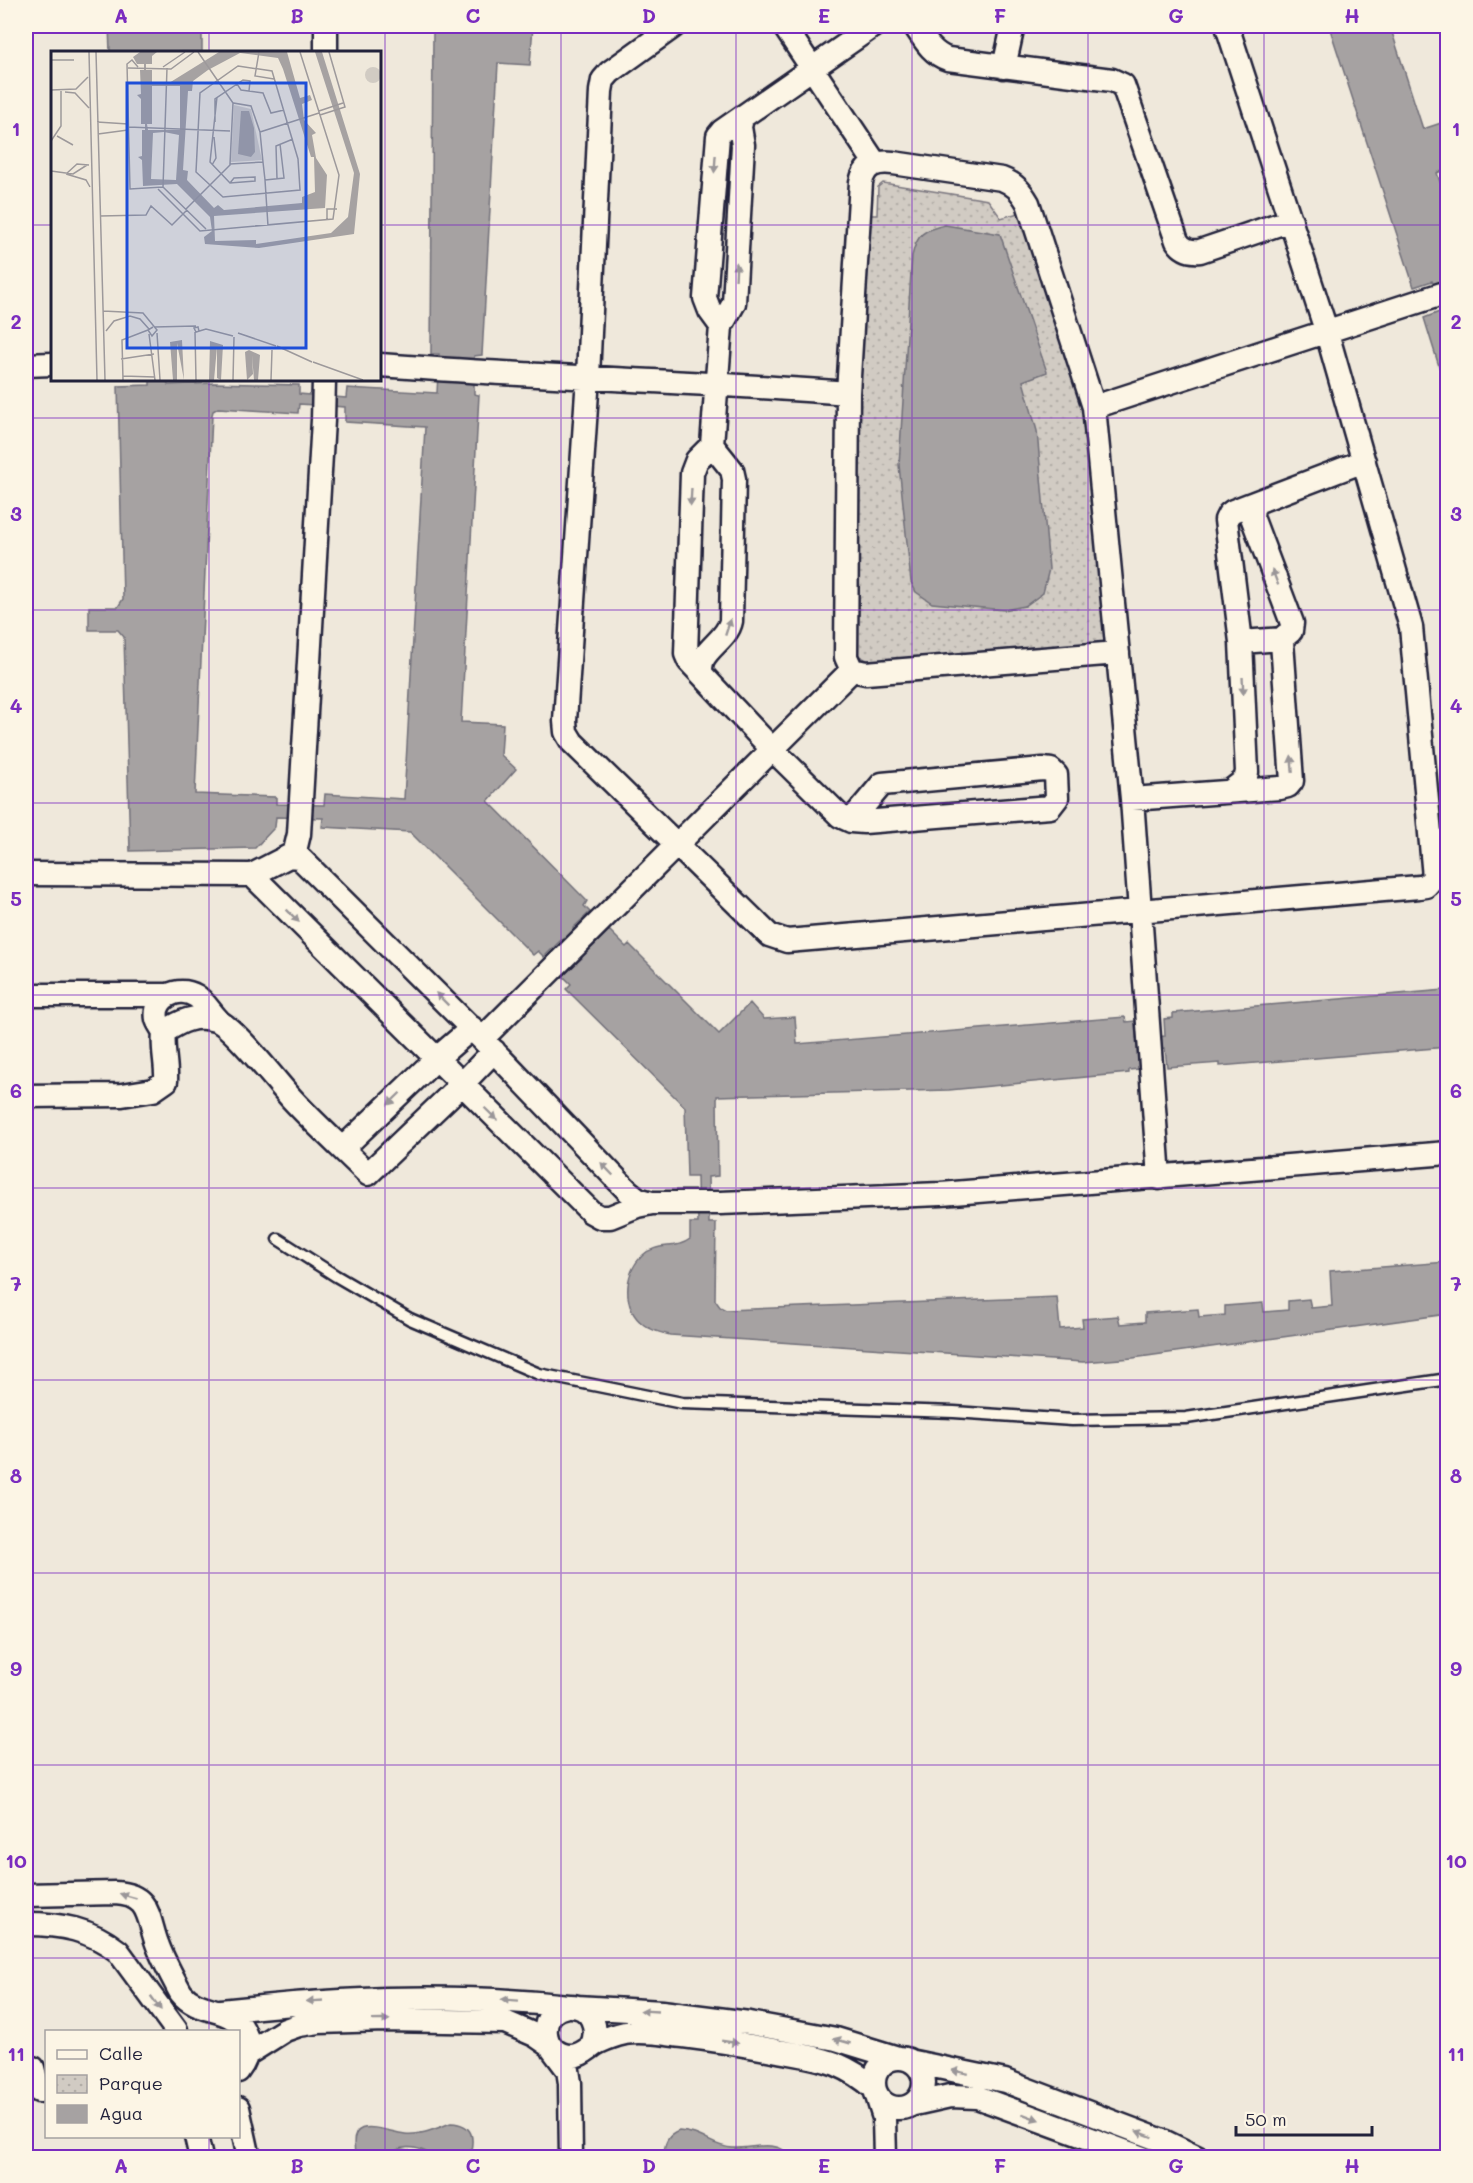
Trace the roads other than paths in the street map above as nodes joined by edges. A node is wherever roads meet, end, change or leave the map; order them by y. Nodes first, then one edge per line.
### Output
1 (326, 26) edge
2 (674, 26) edge
3 (784, 26) edge
4 (873, 26) edge
5 (915, 26) edge
6 (1013, 26) edge
7 (1227, 26) edge
8 (326, 51) edge
9 (813, 67) junction
10 (1004, 67) junction
11 (875, 163) junction
12 (1291, 220) junction
13 (1448, 292) edge
14 (1327, 333) junction
15 (51, 364) edge
16 (26, 365) edge
17 (381, 365) edge
18 (588, 377) junction
19 (324, 381) edge
20 (718, 383) junction
21 (848, 393) junction
22 (1094, 407) junction
23 (712, 445) junction
24 (1364, 461) junction
25 (1258, 502) junction
26 (1283, 639) junction
27 (1241, 642) junction
28 (1118, 653) junction
29 (852, 670) junction
30 (702, 674) junction
31 (772, 749) junction
32 (1232, 790) junction
33 (1132, 799) junction
34 (851, 821) junction
35 (678, 844) junction
36 (294, 855) junction
37 (26, 874) edge
38 (252, 875) junction
39 (1140, 913) junction
40 (26, 995) edge
41 (166, 995) junction
42 (218, 1020) junction
43 (164, 1032) junction
44 (482, 1039) junction
45 (436, 1059) junction
46 (461, 1085) junction
47 (26, 1096) edge
48 (342, 1149) junction
49 (1448, 1153) edge
50 (1159, 1178) junction
51 (652, 1203) junction
52 (278, 1239) dead end
53 (1448, 1379) edge
54 (27, 1895) edge
55 (150, 1918) junction
56 (28, 1924) edge
57 (108, 1943) junction
58 (573, 2006) junction
59 (216, 2011) junction
60 (175, 2030) edge
61 (177, 2030) edge
62 (551, 2047) junction
63 (588, 2049) junction
64 (906, 2060) junction
65 (243, 2063) edge
66 (35, 2068) edge
67 (240, 2080) edge
68 (570, 2083) junction
69 (37, 2092) edge
70 (876, 2092) junction
71 (910, 2106) junction
72 (240, 2117) edge
73 (196, 2138) edge
74 (885, 2149) edge
75 (201, 2157) edge
76 (249, 2157) edge
77 (571, 2157) edge
78 (1143, 2157) edge
79 (1198, 2157) edge

1 - 8 street
2 - 18 street
3 - 9 street
4 - 9 street
5 - 10 street
6 - 10 street
7 - 12 street
9 - 11 street
9 - 20 street
10 - 12 street
11 - 21 street
11 - 22 street
12 - 14 street
13 - 14 street
14 - 22 street
14 - 24 street
15 - 16 street
17 - 18 street
18 - 20 street
18 - 35 street
19 - 36 street
20 - 21 street
20 - 23 street
21 - 29 street
22 - 28 street
23 -> 30 street
30 -> 23 street
24 - 25 street
24 - 39 street
26 -> 25 street
25 - 27 street
26 - 27 street
32 -> 26 street
27 -> 32 street
28 - 29 street
28 - 33 street
29 - 31 street
30 - 31 street
31 - 34 street
31 - 35 street
32 - 33 street
33 - 39 street
34 - 34 street
35 - 39 street
35 - 44 street
36 - 38 street
44 -> 36 street
37 - 38 street
38 -> 45 street
39 - 50 street
40 - 41 street
41 - 42 street
41 - 43 street
42 - 43 street
42 - 48 street
43 - 47 street
44 - 45 street
44 - 46 street
51 -> 44 street
45 - 46 street
45 -> 48 street
46 - 48 street
46 -> 51 street
49 - 50 street
50 - 51 street
52 - 53 lane
55 -> 54 street
54 - 56 street
55 - 57 street
55 - 59 street
56 - 57 street
57 -> 60 street
58 -> 59 street
58 - 62 street
58 - 63 street
64 -> 58 street
59 - 61 street
59 - 65 street
62 - 63 street
65 -> 62 street
62 - 68 street
63 - 68 street
63 -> 70 street
64 - 70 street
64 - 71 street
79 -> 64 street
65 - 67 street
66 - 69 street
68 - 77 street
70 - 71 street
70 - 74 street
71 - 74 street
71 -> 78 street
72 - 76 street
73 - 75 street

